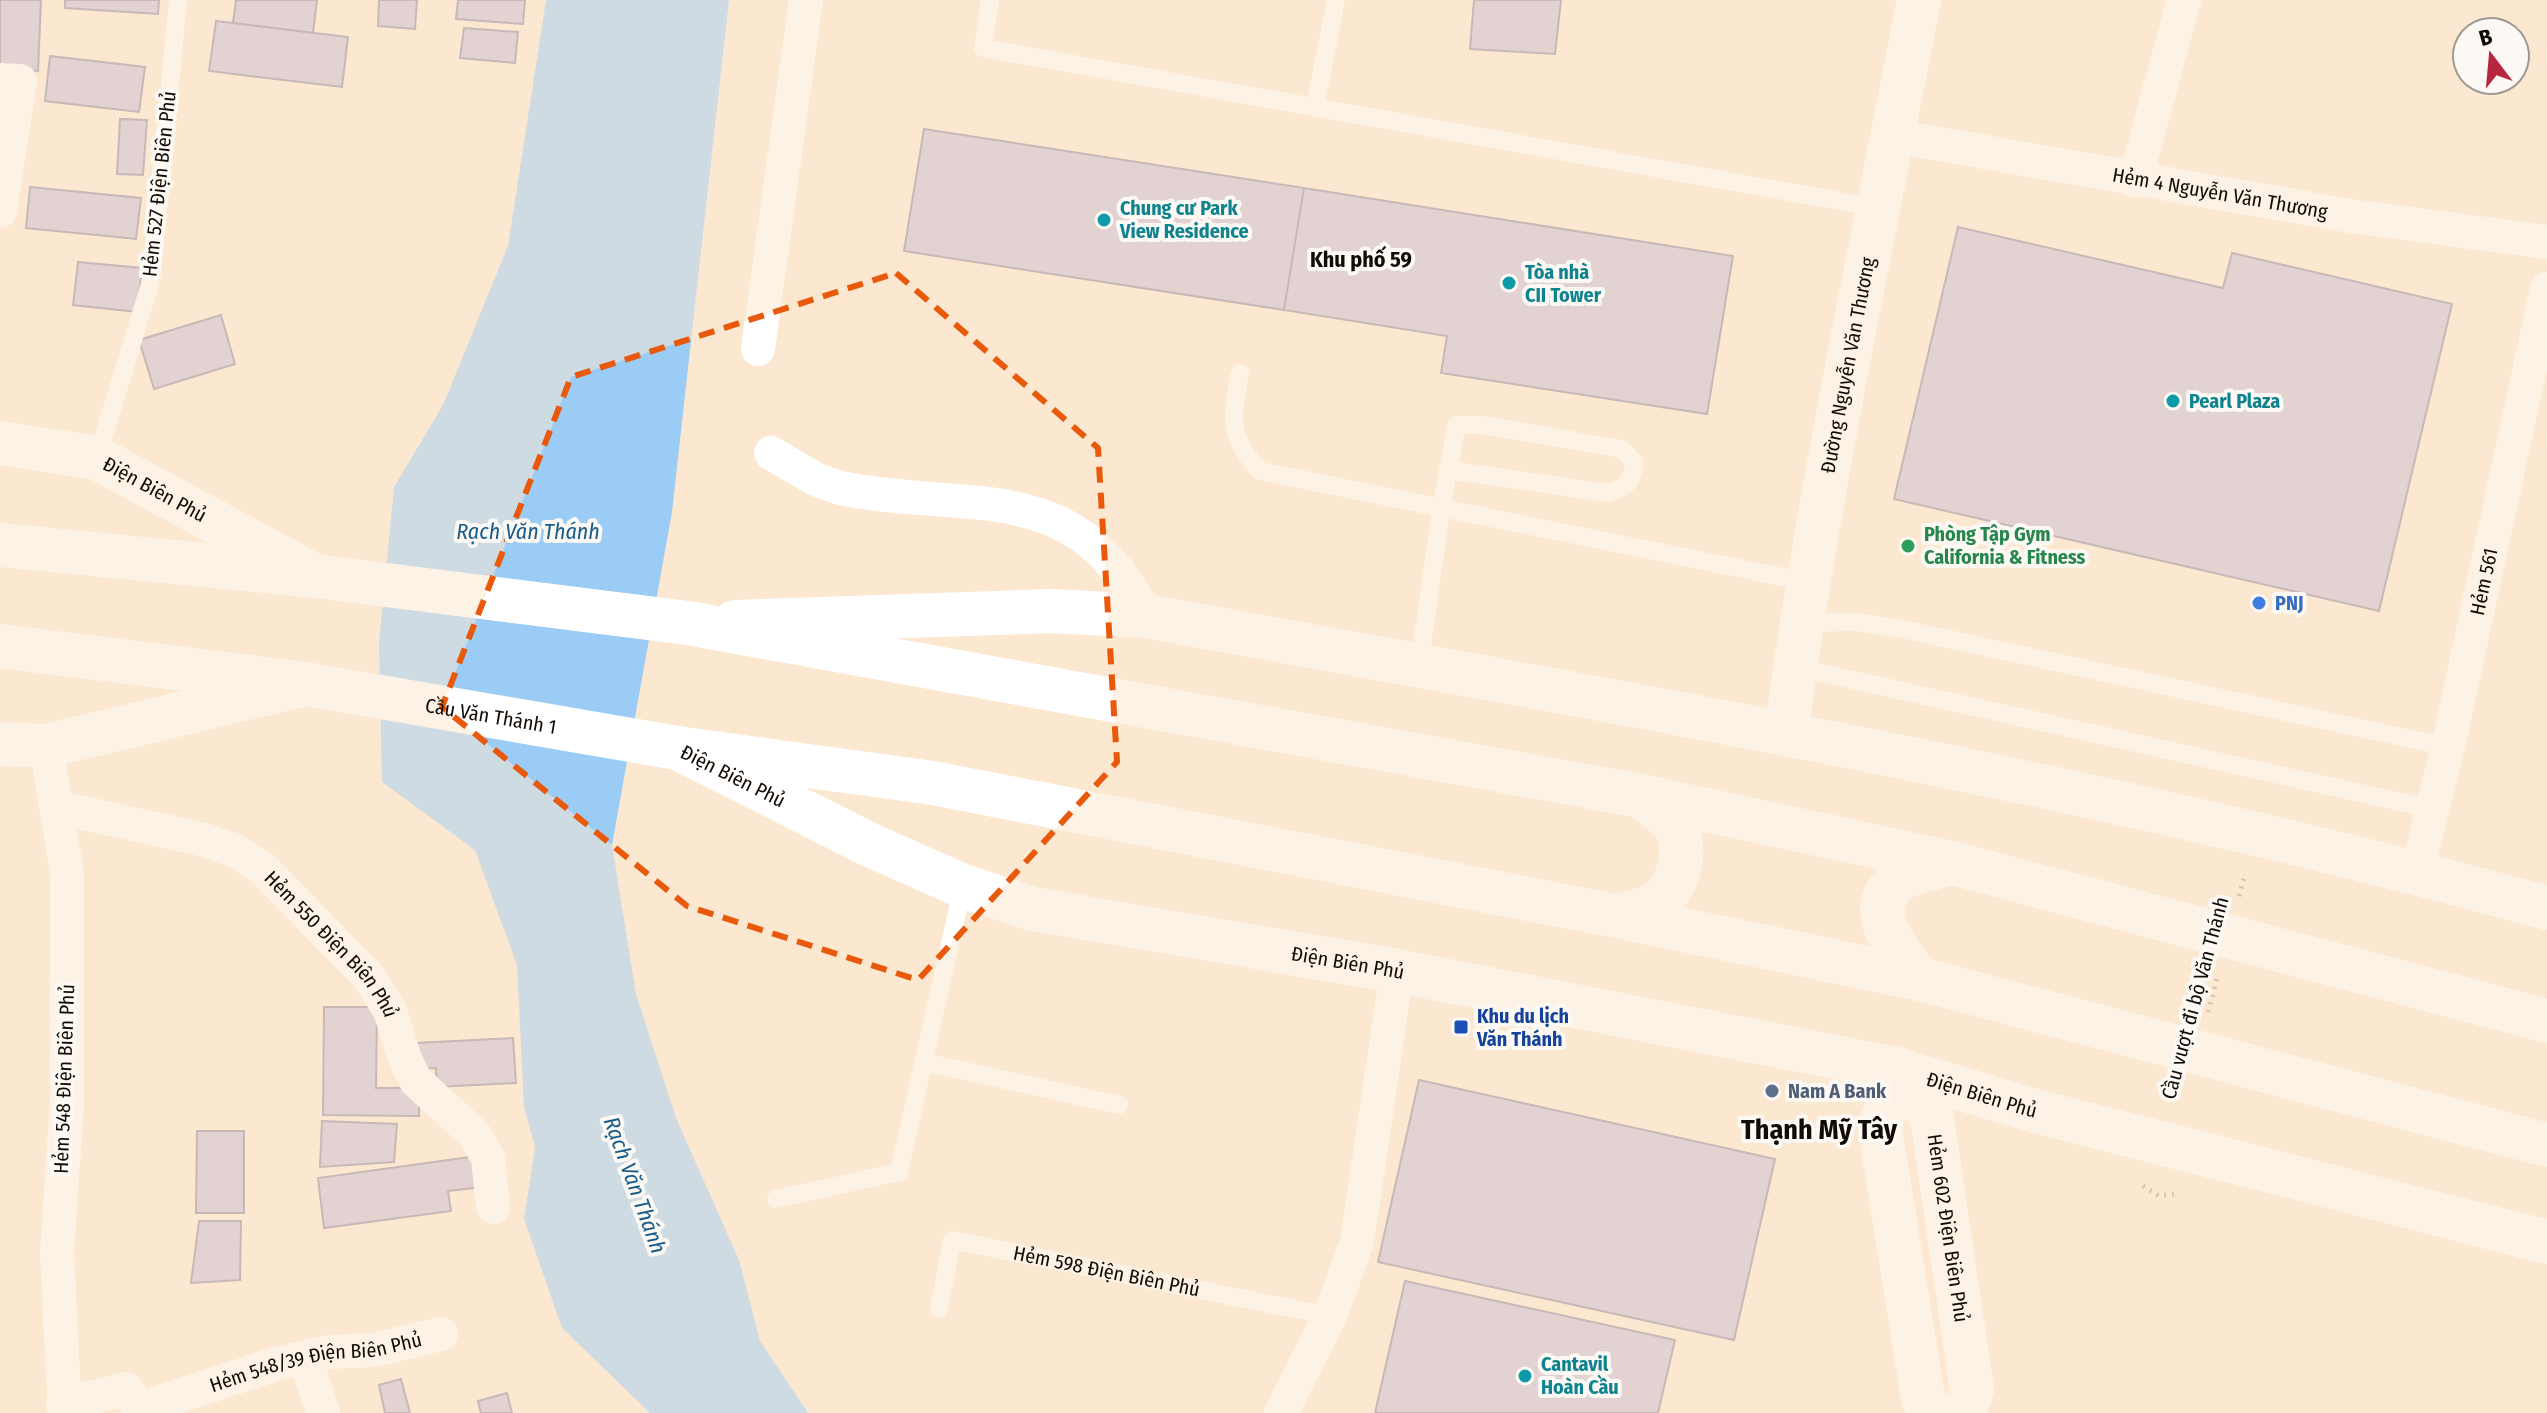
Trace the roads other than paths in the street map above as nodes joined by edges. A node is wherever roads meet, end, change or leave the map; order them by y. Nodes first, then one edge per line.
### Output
1 (178, 0) edge
2 (806, 0) edge
3 (990, 0) edge
4 (1336, 0) edge
5 (1919, 0) edge
6 (2184, 0) edge
7 (0, 80) edge
8 (1315, 107) junction
9 (1893, 136) junction
10 (2135, 181) junction
11 (1879, 208) junction
12 (0, 211) edge
13 (2547, 242) edge
14 (2547, 289) edge
15 (758, 349) dead end
16 (1240, 373) dead end
17 (0, 443) edge
18 (771, 453) dead end
19 (97, 458) junction
20 (1449, 470) junction
21 (1443, 509) junction
22 (0, 545) edge
23 (315, 576) junction
24 (1804, 602) junction
25 (1146, 616) junction
26 (688, 623) junction
27 (0, 646) edge
28 (1419, 666) junction
29 (1795, 667) junction
30 (305, 684) junction
31 (1786, 734) junction
32 (0, 744) edge
33 (46, 746) junction
34 (2448, 747) junction
35 (677, 748) junction
36 (1641, 796) junction
37 (56, 807) junction
38 (2432, 809) junction
39 (1952, 863) junction
40 (2417, 872) junction
41 (963, 886) junction
42 (2547, 908) edge
43 (1616, 916) junction
44 (1397, 971) junction
45 (1920, 979) junction
46 (2547, 1021) edge
47 (924, 1062) junction
48 (1896, 1069) junction
49 (1119, 1105) dead end
50 (2547, 1145) edge
51 (776, 1199) dead end
52 (493, 1207) dead end
53 (2547, 1242) edge
54 (939, 1309) dead end
55 (1330, 1316) junction
56 (441, 1334) dead end
57 (305, 1358) junction
58 (58, 1410) edge
59 (323, 1413) edge
60 (1281, 1413) edge
61 (1932, 1413) edge
62 (1964, 1413) edge

1 - 19 lane, Hẻm 527 Điện Biên Phủ
2 - 15 street
3 - 8 lane
4 - 8 lane
5 - 9 main road, Đường Nguyễn Văn Thương
6 - 10 street
7 - 12 street
8 - 11 lane
9 - 10 street, Hẻm 4 Nguyễn Văn Thương
9 - 11 main road, Đường Nguyễn Văn Thương
10 - 13 street, Hẻm 4 Nguyễn Văn Thương
11 - 24 main road, Đường Nguyễn Văn Thương
14 - 34 street, Hẻm 561
16 - 21 lane
17 - 19 main road, Điện Biên Phủ
18 - 25 street
19 - 23 main road, Điện Biên Phủ
20 - 20 lane
20 - 21 lane
21 - 24 lane
21 - 28 lane
22 - 23 main road
23 - 26 main road
24 - 29 main road, Đường Nguyễn Văn Thương
24 - 34 lane
25 - 26 main road
25 - 28 main road
26 - 36 main road
27 - 30 main road
28 - 31 main road
29 - 31 main road, Đường Nguyễn Văn Thương
29 - 38 lane
30 - 33 main road
30 - 35 main road, Cầu Văn Thánh 1
31 - 40 main road
32 - 33 main road
33 - 37 street, Hẻm 548 Điện Biên Phủ
34 - 38 street, Hẻm 561
35 - 41 main road, Điện Biên Phủ
35 - 43 main road, Điện Biên Phủ
36 - 39 main road
36 - 43 main road
37 - 52 street, Hẻm 550 Điện Biên Phủ
37 - 58 street, Hẻm 548 Điện Biên Phủ
38 - 40 street, Hẻm 561
39 - 45 main road
39 - 46 main road
40 - 42 main road
41 - 44 main road, Điện Biên Phủ
41 - 47 lane
43 - 45 main road, Điện Biên Phủ
44 - 48 main road, Điện Biên Phủ
44 - 55 street
45 - 50 main road, Điện Biên Phủ
47 - 49 lane
47 - 51 lane
48 - 53 main road, Điện Biên Phủ
48 - 61 main road
48 - 62 main road, Hẻm 602 Điện Biên Phủ
54 - 55 lane, Hẻm 598 Điện Biên Phủ
55 - 60 street
56 - 57 street, Hẻm 548/39 Điện Biên Phủ
57 - 58 street, Hẻm 548/39 Điện Biên Phủ
57 - 59 street

